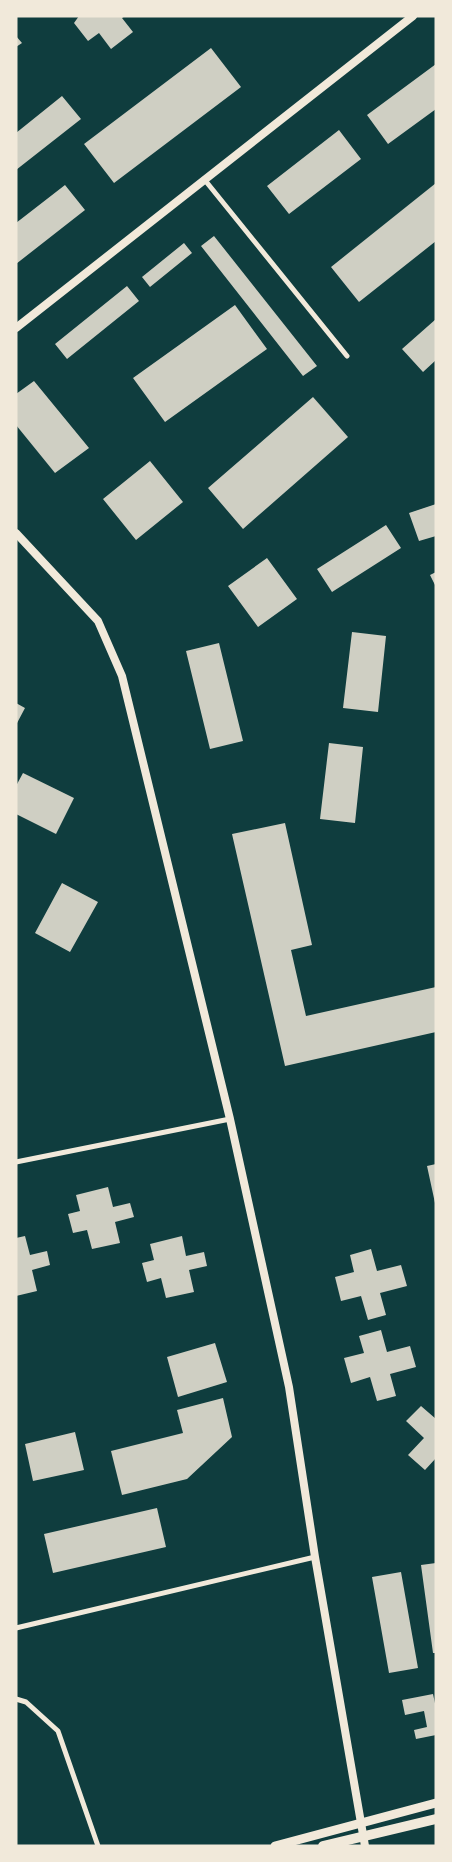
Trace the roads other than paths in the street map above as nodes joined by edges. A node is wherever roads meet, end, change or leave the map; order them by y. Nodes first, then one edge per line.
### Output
1 (413, 16) edge
2 (204, 179) junction
3 (16, 328) edge
4 (347, 356) dead end
5 (16, 533) edge
6 (230, 1119) junction
7 (16, 1162) edge
8 (315, 1557) junction
9 (16, 1628) edge
10 (16, 1699) edge
11 (436, 1803) edge
12 (436, 1819) edge
13 (361, 1822) junction
14 (98, 1846) edge
15 (275, 1846) edge
16 (322, 1846) edge
17 (365, 1846) edge

1 - 2 street
2 - 3 street
2 - 4 street
5 - 6 street
6 - 7 street
6 - 8 street
8 - 9 street
8 - 13 street
10 - 14 street
11 - 13 main road
12 - 16 highway
13 - 15 main road
13 - 17 street

